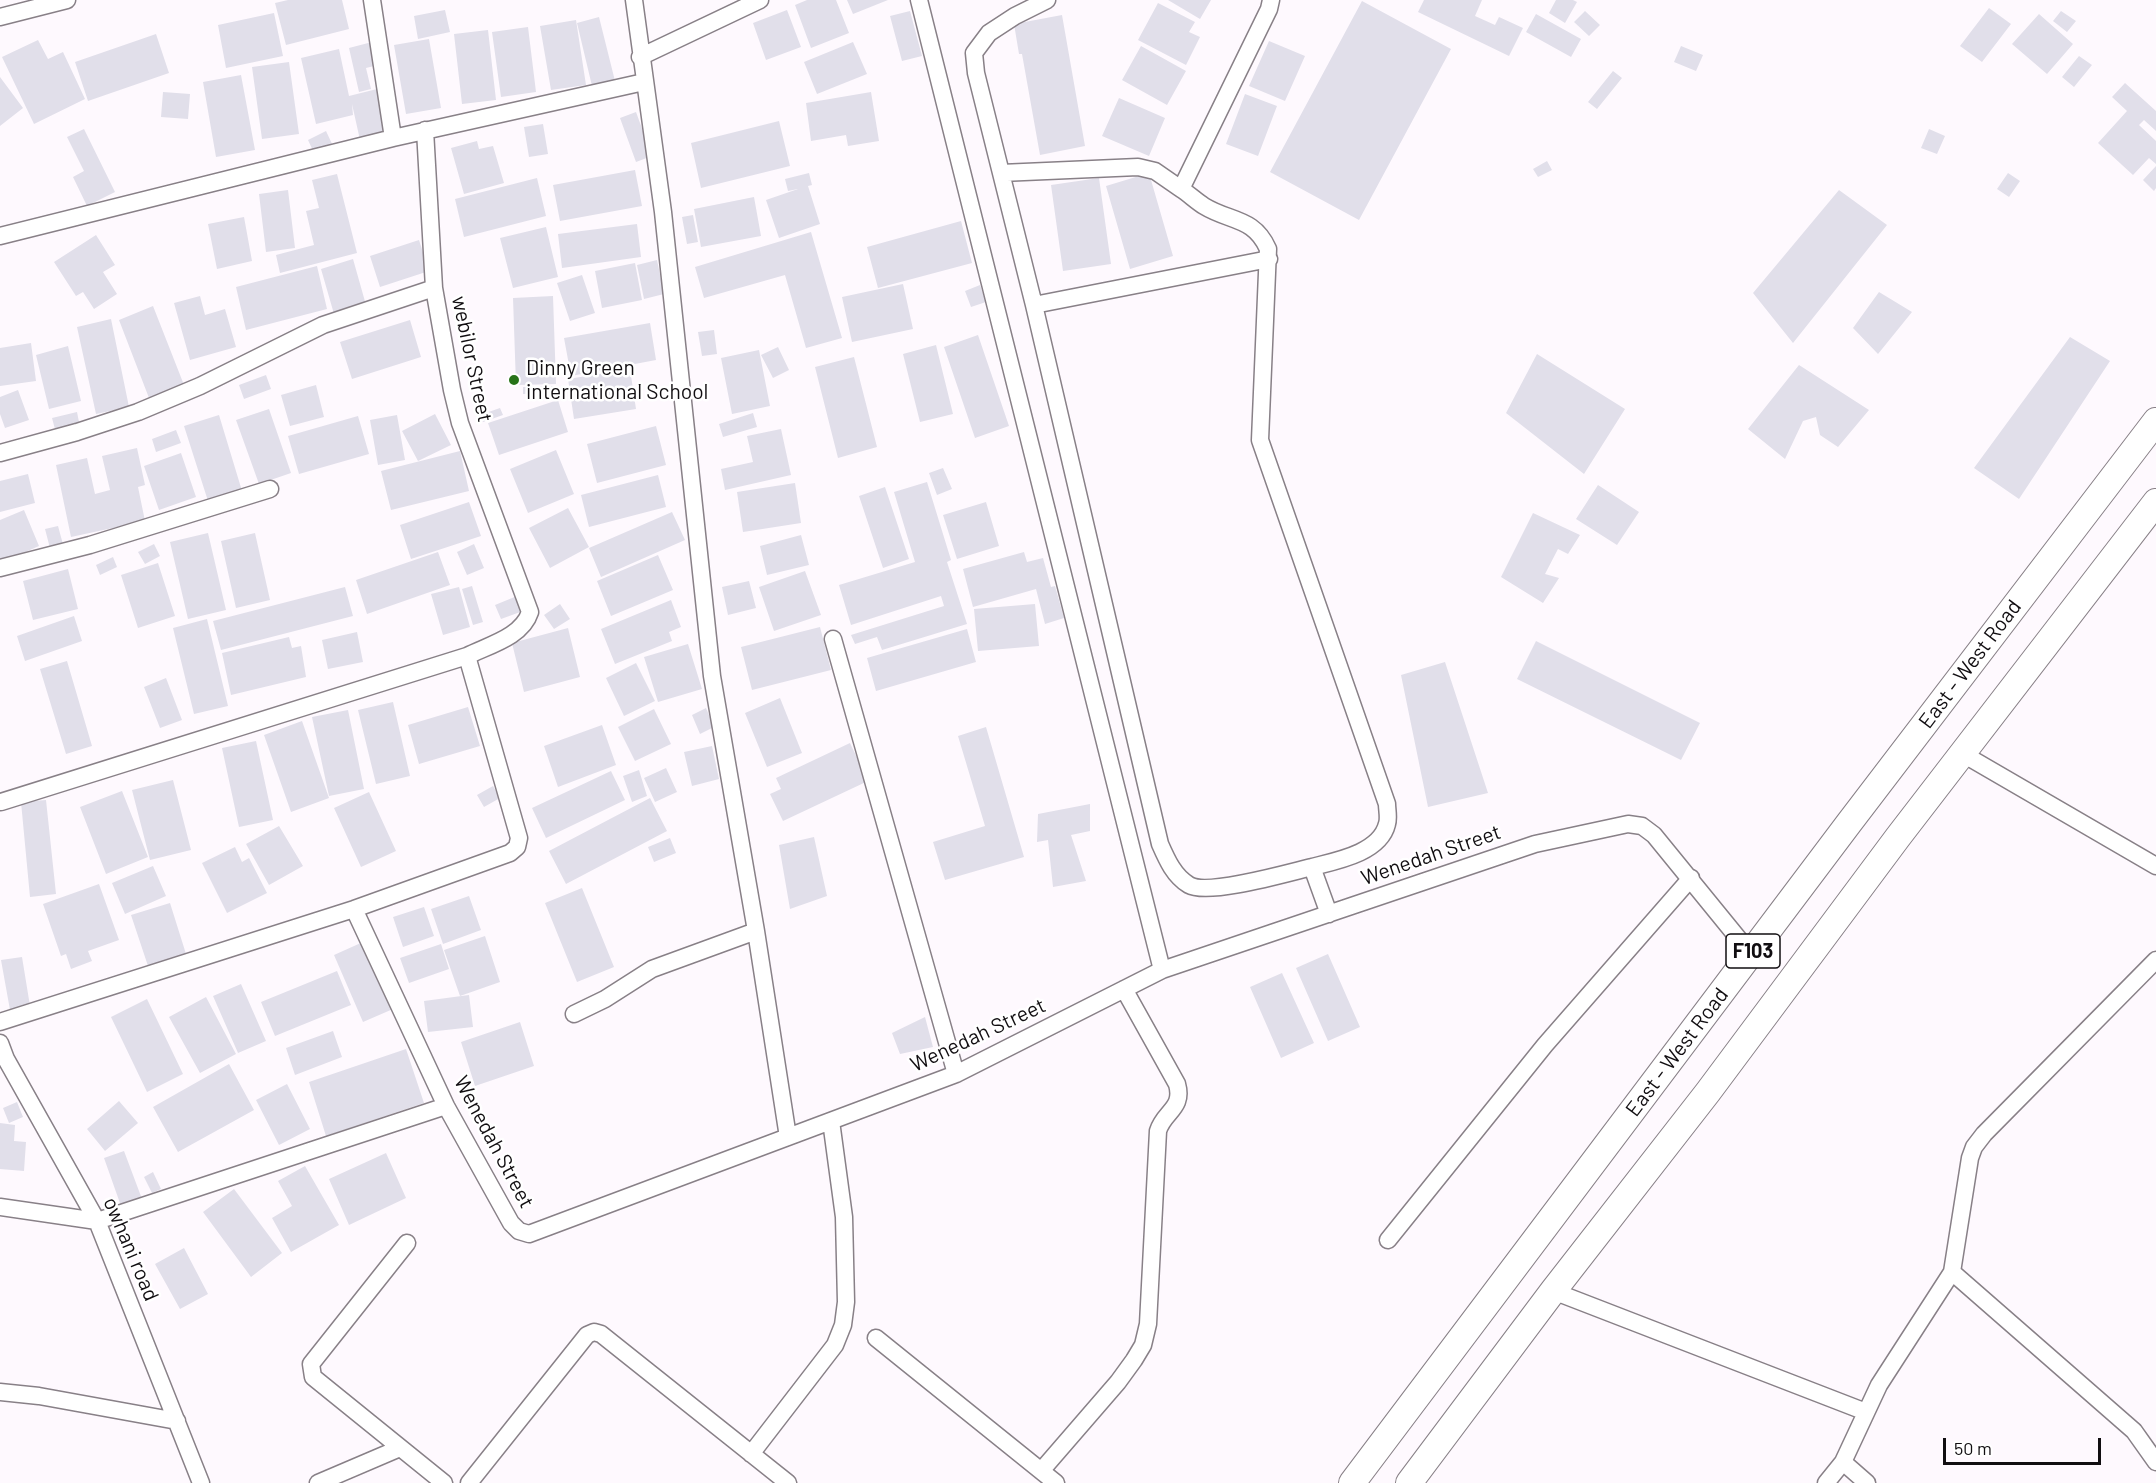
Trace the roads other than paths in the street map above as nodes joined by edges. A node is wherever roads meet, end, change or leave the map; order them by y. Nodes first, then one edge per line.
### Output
1 (67, 0) edge
2 (372, 0) edge
3 (634, 0) edge
4 (760, 0) edge
5 (919, 0) edge
6 (1047, 0) edge
7 (1271, 0) edge
8 (0, 17) edge
9 (640, 57) junction
10 (644, 82) junction
11 (425, 130) junction
12 (393, 138) junction
13 (1001, 173) junction
14 (1181, 189) junction
15 (0, 236) edge
16 (1269, 259) junction
17 (435, 288) junction
18 (1034, 305) junction
19 (2156, 421) edge
20 (0, 453) edge
21 (270, 489) dead end
22 (2156, 502) edge
23 (0, 568) edge
24 (833, 639) dead end
25 (467, 656) junction
26 (1963, 754) junction
27 (0, 802) edge
28 (2156, 866) edge
29 (1312, 867) junction
30 (1691, 878) junction
31 (354, 909) junction
32 (1329, 914) junction
33 (756, 931) junction
34 (1751, 954) junction
35 (2156, 960) edge
36 (1162, 970) junction
37 (1124, 989) junction
38 (574, 1014) dead end
39 (0, 1022) edge
40 (0, 1043) edge
41 (956, 1074) junction
42 (446, 1106) junction
43 (831, 1121) junction
44 (789, 1137) junction
45 (0, 1207) edge
46 (97, 1221) junction
47 (1388, 1240) dead end
48 (407, 1243) dead end
49 (1952, 1272) junction
50 (1553, 1291) junction
51 (876, 1338) dead end
52 (0, 1392) edge
53 (1866, 1412) junction
54 (177, 1421) junction
55 (400, 1448) junction
56 (752, 1454) junction
57 (1843, 1462) junction
58 (2156, 1462) edge
59 (1041, 1471) junction
60 (201, 1483) edge
61 (318, 1483) edge
62 (444, 1483) edge
63 (469, 1483) edge
64 (788, 1483) edge
65 (1056, 1483) edge
66 (1352, 1483) edge
67 (1409, 1483) edge
68 (1826, 1483) edge
69 (1867, 1483) edge

1 - 8 street
2 - 12 street
3 - 9 street
4 - 9 street
5 - 36 street
6 - 13 street
7 - 14 street
9 - 10 street
10 - 11 street
10 - 33 street
11 - 12 street
11 - 17 street, webilor Street
12 - 15 street
13 - 14 street
13 - 18 street
14 - 16 street
16 - 18 street
16 - 29 street
17 - 20 street
17 - 25 street, webilor Street
18 - 29 street
19 - 34 main road, East - West Road / F103
21 - 23 street
22 - 26 main road, F103
24 - 41 street
25 - 27 street
25 - 31 street
26 - 28 street
26 - 50 main road, F103
29 - 32 street
30 - 32 street, Wenedah Street
30 - 34 street, Wenedah Street
30 - 47 street
31 - 39 street
31 - 42 street, Wenedah Street
32 - 36 street, Wenedah Street
33 - 38 street
33 - 44 street
34 - 66 main road, East - West Road / F103
35 - 49 street
36 - 37 street, Wenedah Street
37 - 41 street, Wenedah Street
37 - 59 street
40 - 46 street, owhani road
41 - 43 street, Wenedah Street
42 - 44 street, Wenedah Street
42 - 46 street
43 - 44 street, Wenedah Street
43 - 56 street
45 - 46 street
46 - 54 street, owhani road
48 - 55 street
49 - 53 street
49 - 58 street
50 - 53 street
50 - 67 main road, F103
51 - 59 street
52 - 54 street
53 - 57 street
54 - 60 street, owhani road
55 - 61 street
55 - 62 street
56 - 63 street
56 - 64 street
57 - 68 street
57 - 69 street
59 - 65 street

